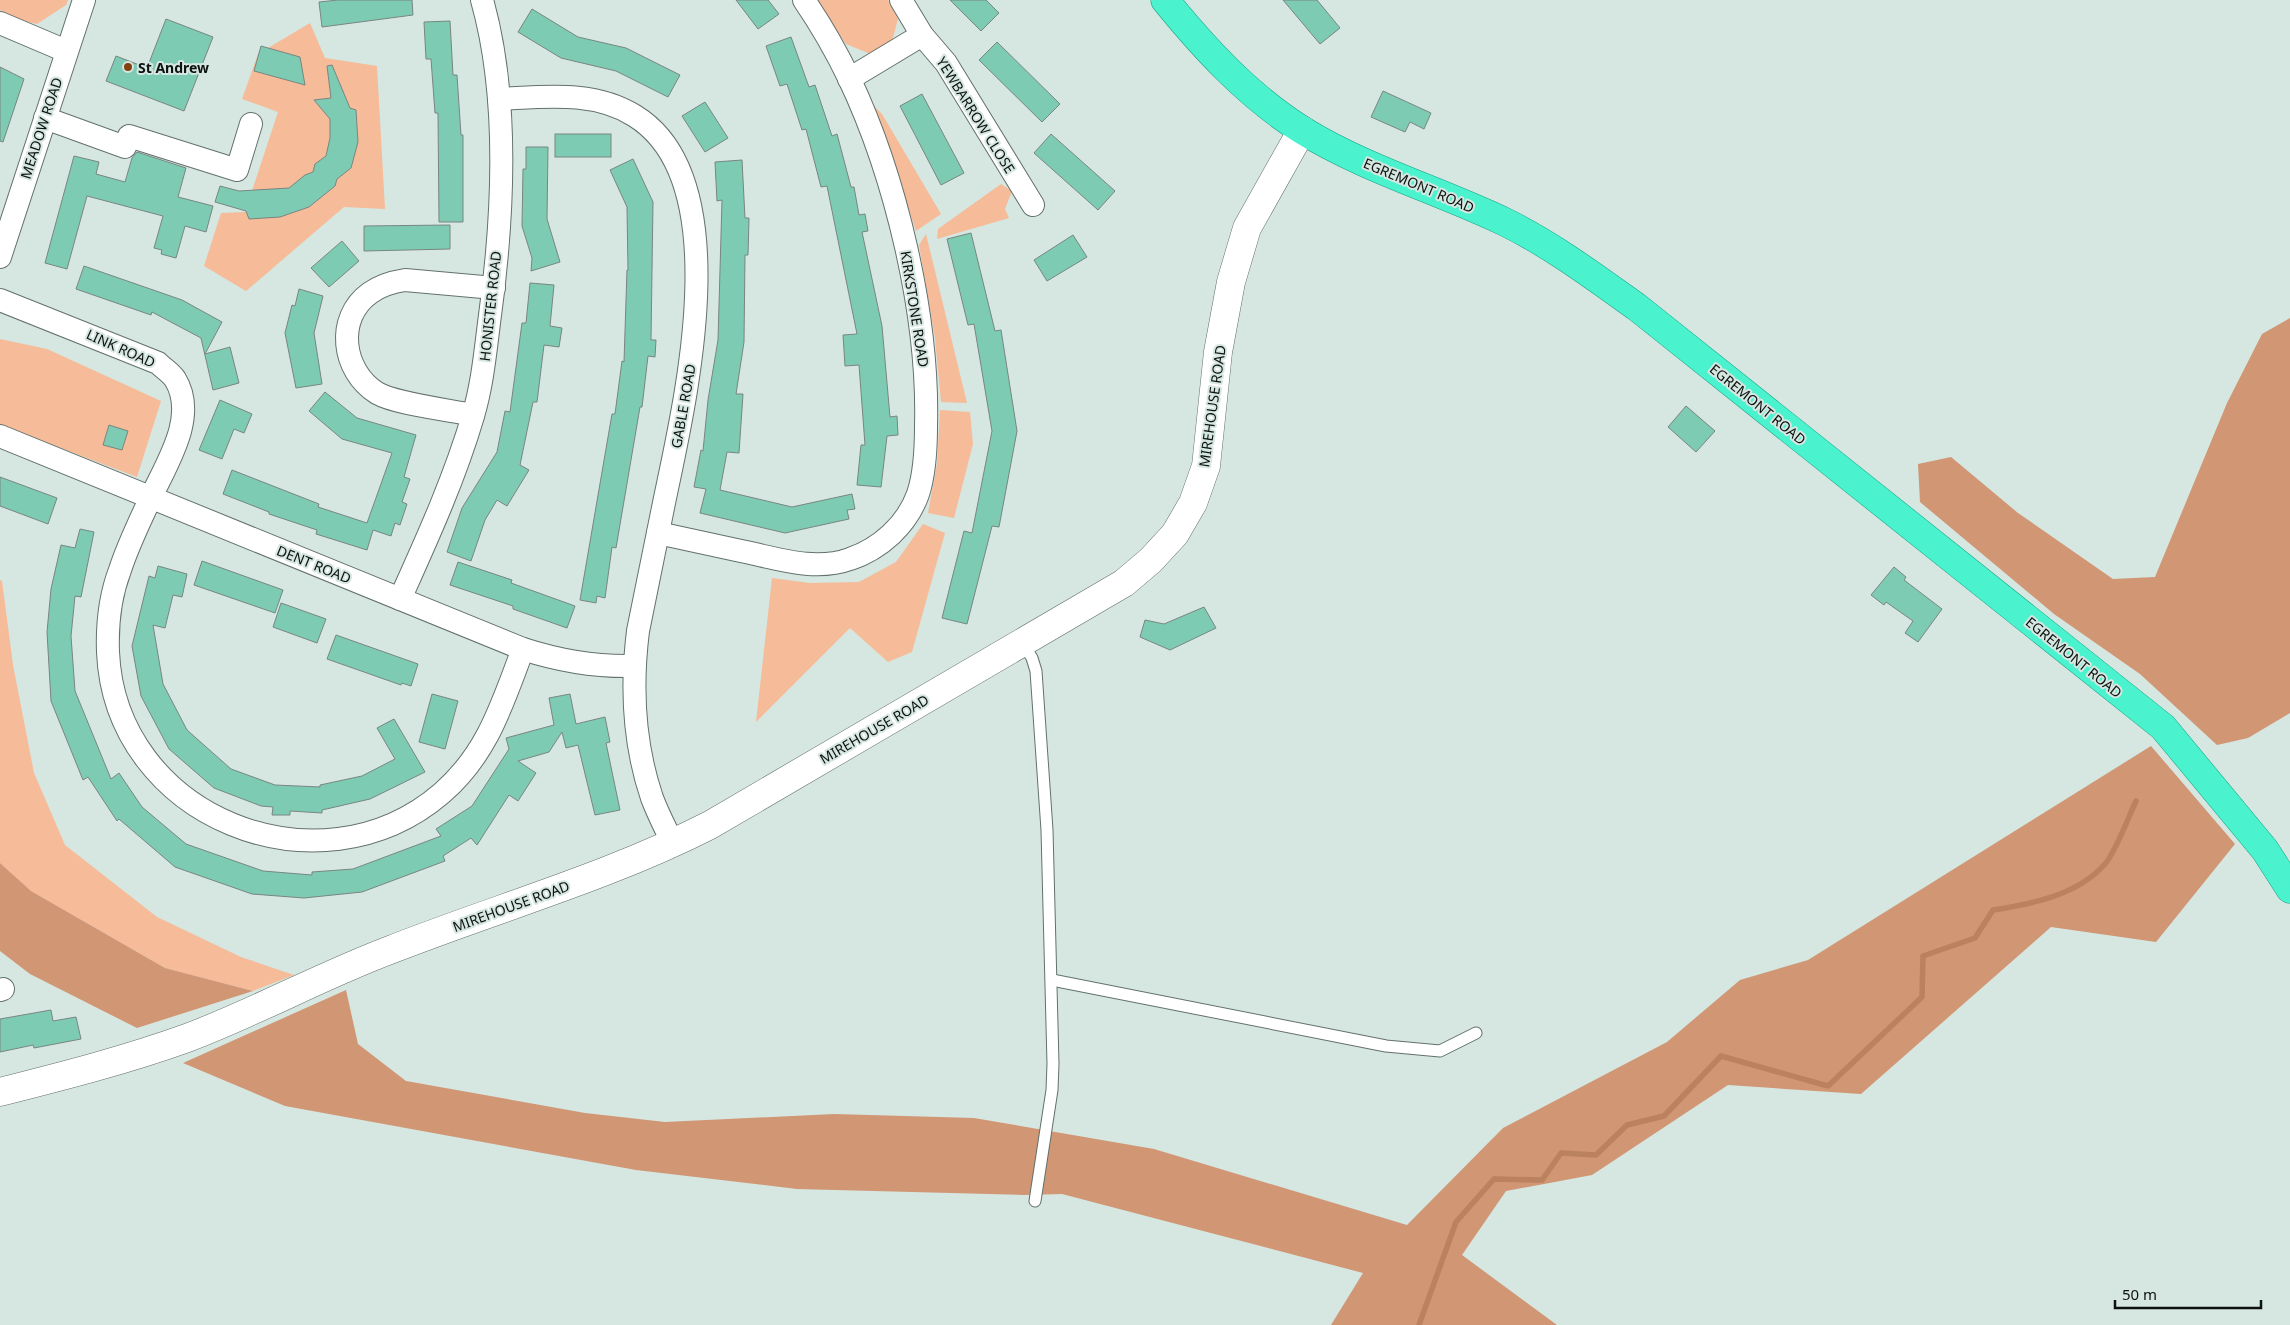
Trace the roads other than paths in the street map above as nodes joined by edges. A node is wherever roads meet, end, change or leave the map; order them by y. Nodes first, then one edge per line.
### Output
1 (84, 0) edge
2 (482, 0) edge
3 (804, 0) edge
4 (901, 0) edge
5 (1165, 0) edge
6 (0, 24) edge
7 (922, 35) junction
8 (66, 51) junction
9 (849, 79) junction
10 (499, 99) junction
11 (45, 118) junction
12 (251, 124) dead end
13 (1302, 130) junction
14 (1033, 206) dead end
15 (0, 257) edge
16 (494, 288) junction
17 (0, 300) edge
18 (473, 415) junction
19 (0, 436) edge
20 (150, 498) junction
21 (658, 533) junction
22 (400, 599) junction
23 (1023, 643) junction
24 (523, 649) junction
25 (634, 666) junction
26 (673, 844) junction
27 (2290, 889) edge
28 (1052, 980) junction
29 (1476, 1033) dead end
30 (0, 1092) edge
31 (1035, 1201) dead end

1 - 8 street, MEADOW ROAD
2 - 10 street, HONISTER ROAD
3 - 9 street, KIRKSTONE ROAD
4 - 7 street, YEWBARROW CLOSE
5 - 13 highway, EGREMONT ROAD
6 - 8 street
7 - 9 street
7 - 14 street, YEWBARROW CLOSE
8 - 11 street, MEADOW ROAD
9 - 21 street, KIRKSTONE ROAD
10 - 16 street, HONISTER ROAD
10 - 21 street, GABLE ROAD
11 - 12 street
11 - 15 street, MEADOW ROAD
13 - 23 street, MIREHOUSE ROAD
13 - 27 highway, EGREMONT ROAD
16 - 18 street, HONISTER ROAD
16 - 18 street
17 - 20 street, LINK ROAD
18 - 22 street, HONISTER ROAD
19 - 20 street, DENT ROAD
20 - 22 street, DENT ROAD
20 - 24 street, LINK ROAD
21 - 25 street, GABLE ROAD
22 - 24 street, DENT ROAD
23 - 26 street, MIREHOUSE ROAD
23 - 28 lane
24 - 25 street, DENT ROAD
25 - 26 street, GABLE ROAD
26 - 30 street, MIREHOUSE ROAD
28 - 29 lane
28 - 31 lane

